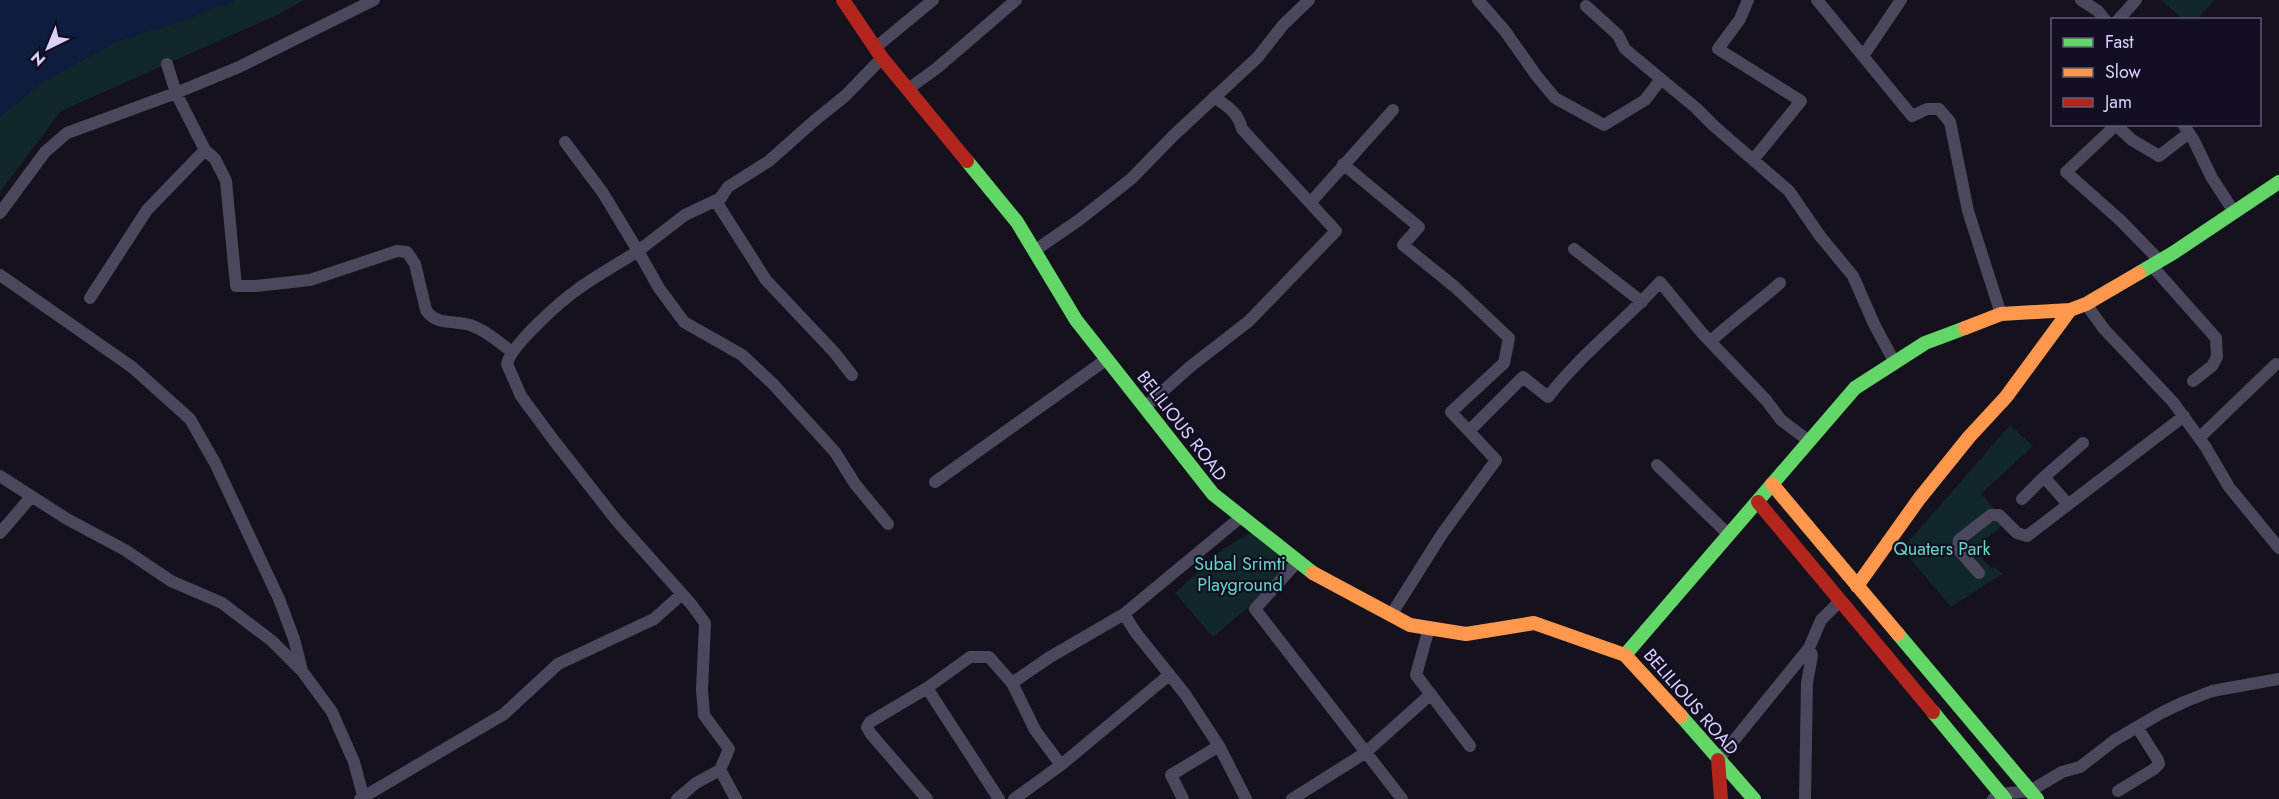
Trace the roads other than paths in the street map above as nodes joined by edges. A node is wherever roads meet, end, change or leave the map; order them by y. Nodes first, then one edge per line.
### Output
1 (374, 0) edge
2 (843, 0) edge
3 (933, 0) edge
4 (1016, 0) edge
5 (1309, 0) edge
6 (1478, 0) edge
7 (1748, 0) edge
8 (1817, 0) edge
9 (1901, 0) edge
10 (2081, 0) edge
11 (2136, 0) edge
12 (1586, 6) dead end
13 (2103, 18) edge
14 (2120, 18) edge
15 (879, 53) junction
16 (1863, 56) junction
17 (167, 64) dead end
18 (1661, 79) junction
19 (908, 89) junction
20 (176, 93) junction
21 (1214, 98) junction
22 (1393, 110) dead end
23 (2115, 126) edge
24 (2117, 126) edge
25 (2186, 129) edge
26 (565, 142) dead end
27 (205, 150) junction
28 (1753, 160) junction
29 (1343, 164) junction
30 (2279, 182) edge
31 (721, 198) junction
32 (1311, 202) junction
33 (2234, 212) junction
34 (0, 213) edge
35 (1574, 249) dead end
36 (1034, 250) junction
37 (638, 251) junction
38 (2156, 264) junction
39 (0, 275) edge
40 (1780, 283) dead end
41 (90, 298) dead end
42 (1642, 302) junction
43 (2086, 304) junction
44 (2070, 310) junction
45 (2001, 314) junction
46 (1711, 341) junction
47 (512, 352) junction
48 (1107, 359) junction
49 (1895, 363) junction
50 (2276, 364) dead end
51 (852, 375) dead end
52 (2193, 381) dead end
53 (1145, 407) junction
54 (2184, 416) junction
55 (1469, 431) junction
56 (2199, 438) junction
57 (1809, 441) junction
58 (2083, 443) dead end
59 (1657, 465) dead end
60 (0, 477) edge
61 (2044, 477) junction
62 (935, 482) dead end
63 (1772, 484) junction
64 (32, 497) junction
65 (2022, 499) dead end
66 (1758, 502) junction
67 (2067, 503) junction
68 (1241, 517) junction
69 (888, 524) dead end
70 (0, 533) edge
71 (1729, 535) junction
72 (2279, 548) edge
73 (1298, 562) junction
74 (1979, 573) dead end
75 (1857, 586) junction
76 (682, 594) junction
77 (1839, 601) junction
78 (1124, 614) junction
79 (1391, 615) junction
80 (1429, 628) junction
81 (1809, 648) junction
82 (1625, 655) junction
83 (302, 671) junction
84 (1168, 675) junction
85 (2279, 679) edge
86 (1012, 683) junction
87 (927, 688) junction
88 (1431, 694) junction
89 (2137, 727) junction
90 (1219, 746) junction
91 (1470, 746) dead end
92 (1365, 753) junction
93 (1718, 760) junction
94 (1062, 765) junction
95 (720, 770) junction
96 (2118, 791) dead end
97 (2034, 795) edge
98 (2000, 797) edge
99 (362, 798) edge
100 (676, 799) edge
101 (736, 799) edge
102 (927, 799) edge
103 (999, 799) edge
104 (1014, 799) edge
105 (1183, 799) edge
106 (1246, 799) edge
107 (1292, 799) edge
108 (1402, 799) edge
109 (1721, 799) edge
110 (1754, 799) edge
111 (1805, 799) edge

1 - 20 street
2 - 15 main road, BELILIOUS ROAD
3 - 15 street
4 - 19 street
5 - 21 street
6 - 18 street
7 - 28 street
8 - 16 street
9 - 16 street
10 - 13 street
11 - 14 street
12 - 18 street
15 - 19 main road, BELILIOUS ROAD
15 - 31 street
16 - 45 street
17 - 20 street
18 - 28 street
19 - 36 main road, BELILIOUS ROAD
20 - 27 street
20 - 34 street
21 - 32 street
21 - 36 street
22 - 29 street
23 - 38 street
24 - 25 street
25 - 33 street
26 - 37 street
27 - 41 street
27 - 47 street
28 - 49 street
29 - 32 street
29 - 55 street
30 - 33 main road
31 - 37 street
31 - 51 street
32 - 53 street
33 - 38 main road
35 - 42 street
36 - 48 main road, BELILIOUS ROAD
37 - 47 street
37 - 69 street
38 - 43 main road
38 - 52 street
39 - 83 street
40 - 46 street
42 - 46 street
42 - 55 street
43 - 44 main road
43 - 54 street
44 - 45 main road
44 - 75 main road
45 - 49 main road
46 - 57 street
47 - 76 street
48 - 53 main road, BELILIOUS ROAD
48 - 62 street
49 - 57 main road
50 - 56 street
53 - 68 main road, BELILIOUS ROAD
54 - 56 street
54 - 67 street
55 - 79 street
56 - 72 street
57 - 63 main road
58 - 61 street
59 - 71 street
60 - 64 street
61 - 65 street
61 - 67 street
63 - 66 main road
63 - 75 main road
64 - 70 street
64 - 83 street
66 - 71 main road
66 - 77 main road
67 - 74 street
68 - 73 main road, BELILIOUS ROAD
68 - 78 street
71 - 82 main road
73 - 79 main road, BELILIOUS ROAD
73 - 92 street
75 - 97 main road
76 - 95 street
76 - 99 street
77 - 81 street
77 - 98 main road
78 - 84 street
78 - 86 street
79 - 80 main road, BELILIOUS ROAD
80 - 82 main road, BELILIOUS ROAD
80 - 88 street
81 - 93 street
81 - 111 street
82 - 93 main road, BELILIOUS ROAD
83 - 99 street
84 - 90 street
84 - 94 street
85 - 89 street
86 - 87 street
86 - 94 street
87 - 102 street
87 - 103 street
88 - 91 street
88 - 92 street
89 - 96 street
89 - 97 street
90 - 105 street
90 - 106 street
92 - 107 street
92 - 108 street
93 - 109 main road
93 - 110 main road, BELILIOUS ROAD
94 - 104 street
95 - 100 street
95 - 101 street
97 - 98 street

